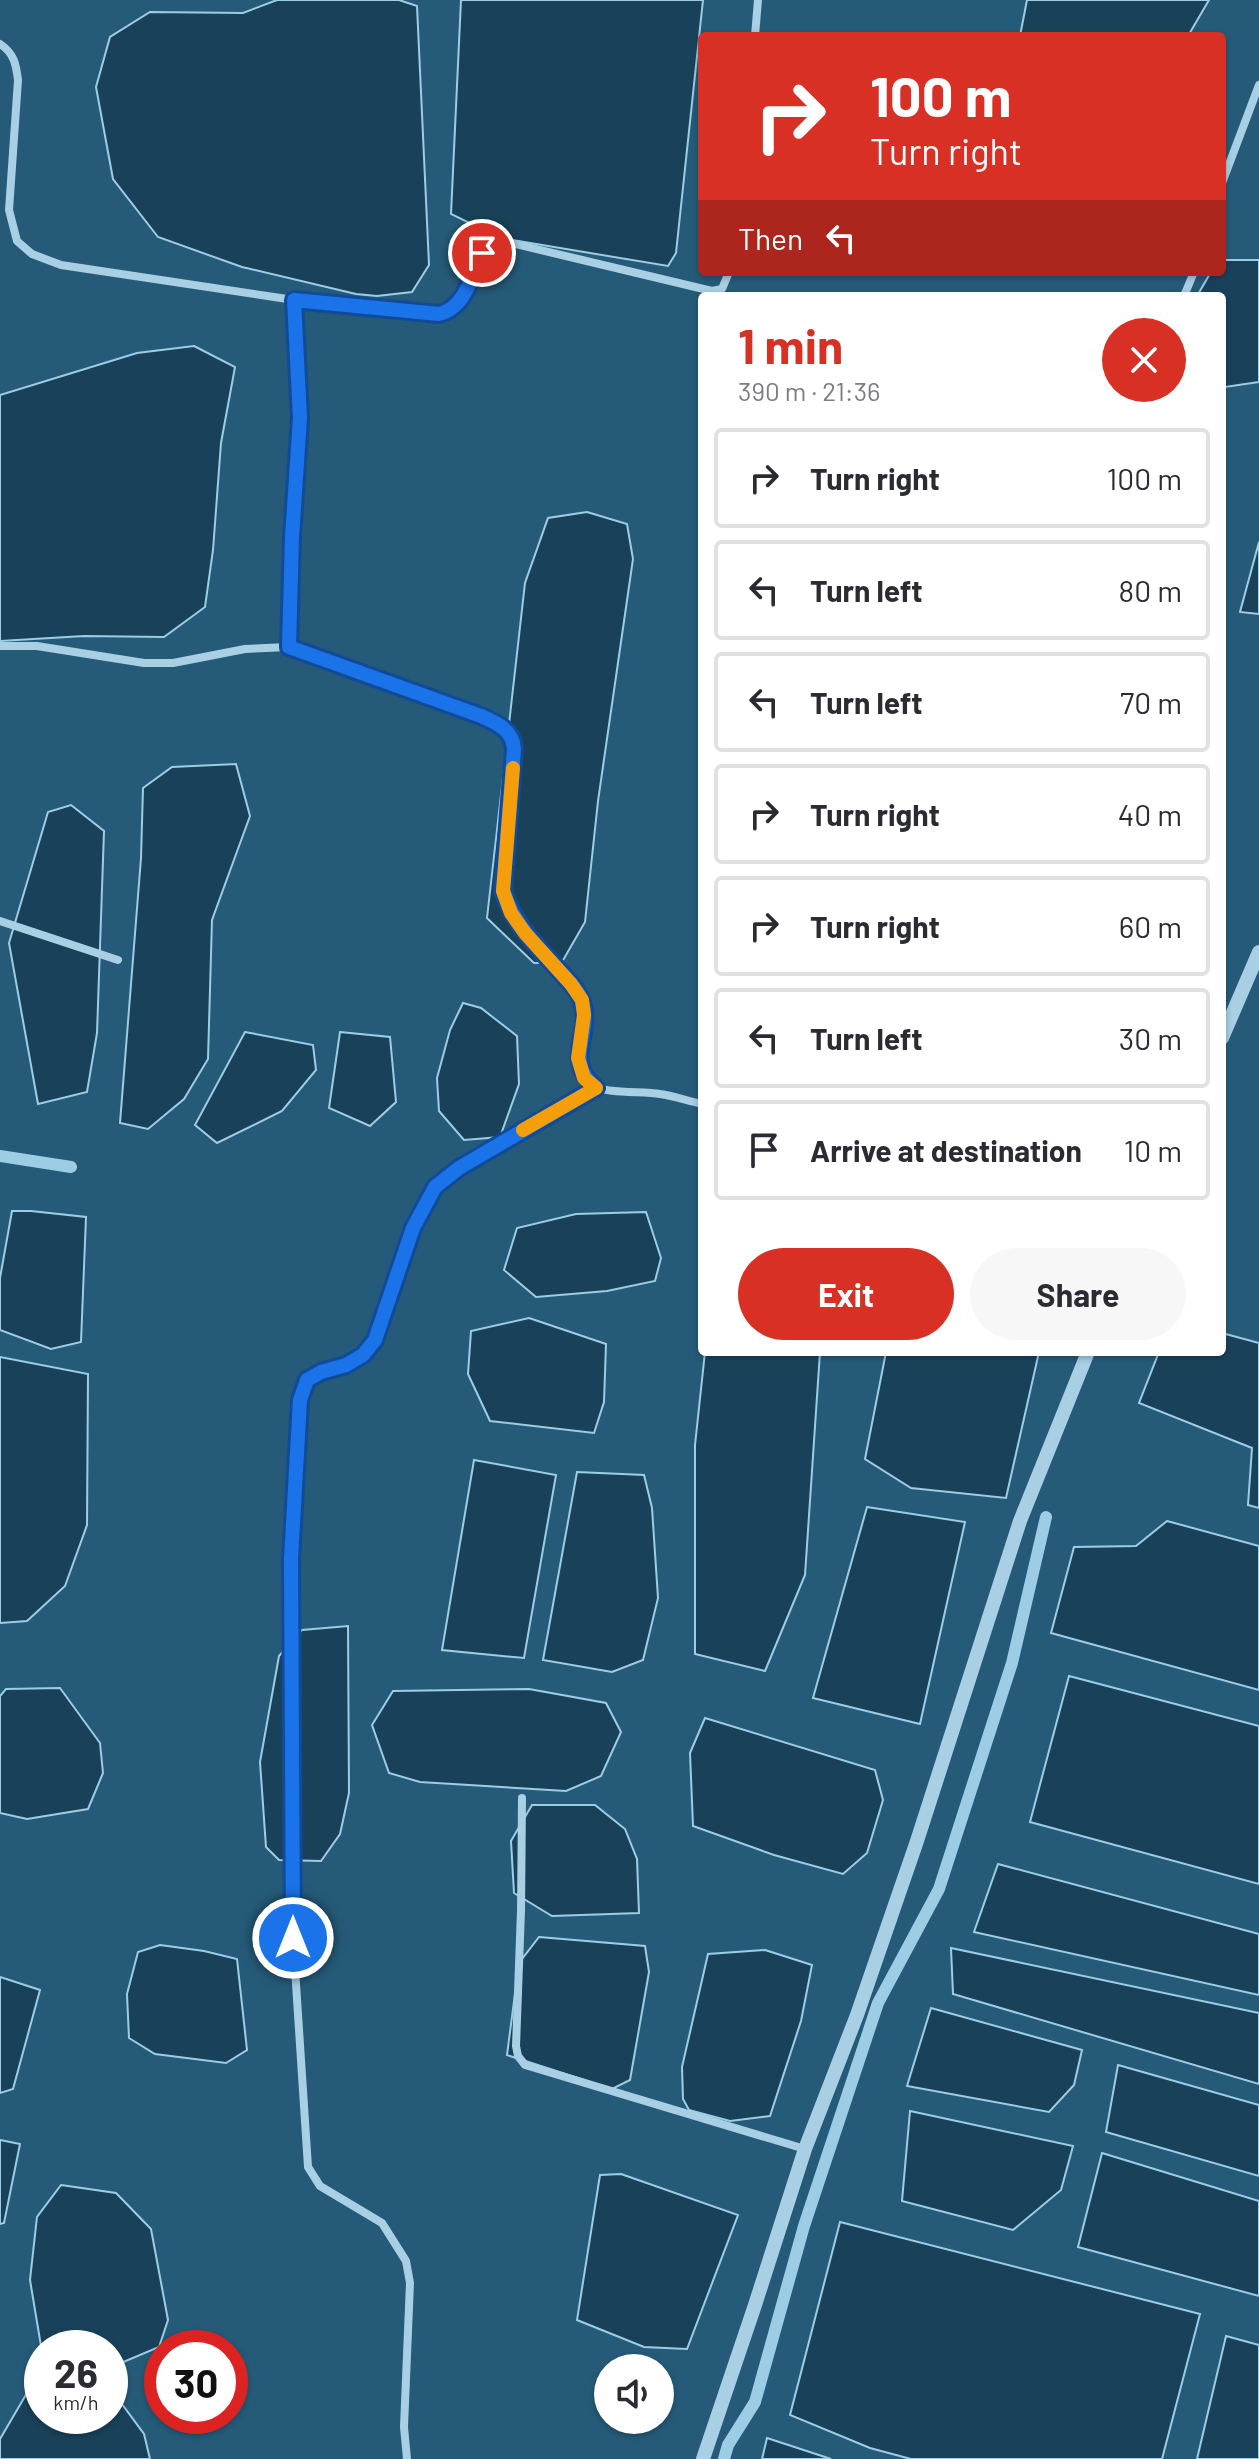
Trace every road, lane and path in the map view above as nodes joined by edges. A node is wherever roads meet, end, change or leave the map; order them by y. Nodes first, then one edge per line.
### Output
1 (758, 0) edge
2 (755, 32) edge
3 (0, 44) edge
4 (1259, 85) edge
5 (1226, 172) edge
6 (727, 276) edge
7 (294, 300) junction
8 (0, 646) edge
9 (289, 647) junction
10 (0, 921) edge
11 (1259, 952) edge
12 (118, 960) dead end
13 (1226, 1029) edge
14 (596, 1088) junction
15 (698, 1103) edge
16 (1086, 1356) edge
17 (522, 1798) dead end
18 (805, 2149) junction
19 (407, 2459) edge
20 (703, 2459) edge

1 - 2 street
3 - 7 street
4 - 5 street
6 - 7 street
7 - 9 street
8 - 9 street
9 - 14 street
10 - 12 street
11 - 13 street
14 - 15 street
14 - 19 street
16 - 18 street
17 - 18 street
18 - 20 street

